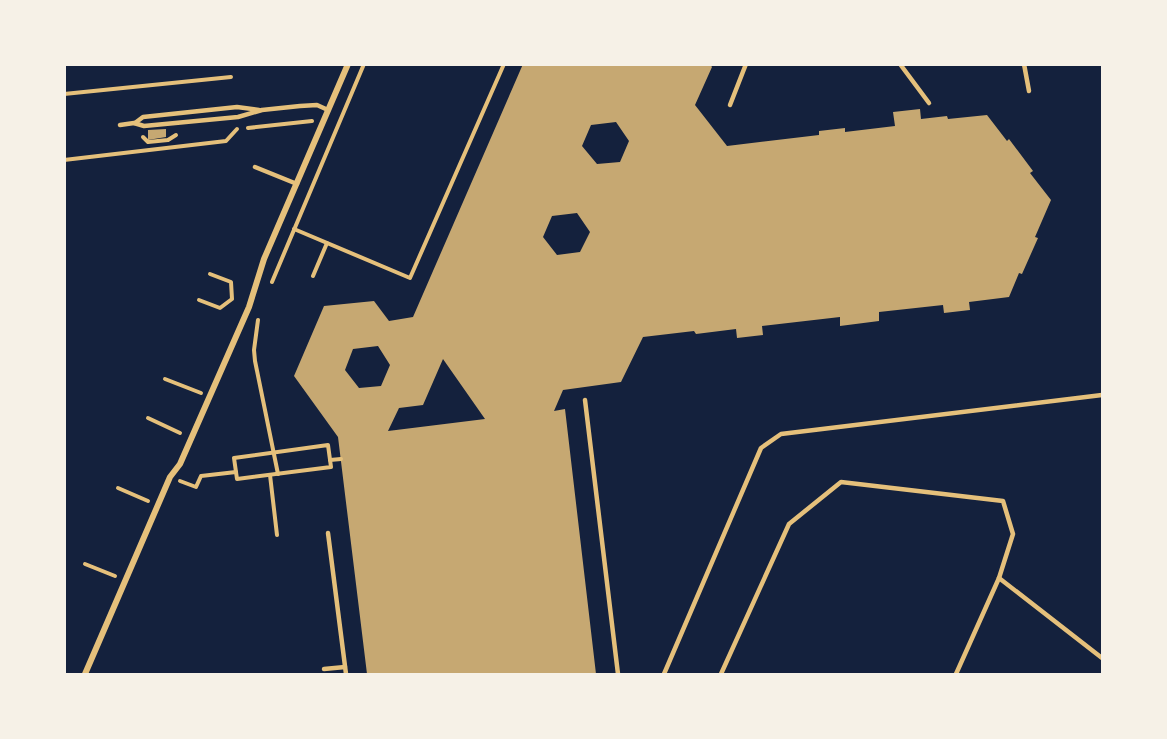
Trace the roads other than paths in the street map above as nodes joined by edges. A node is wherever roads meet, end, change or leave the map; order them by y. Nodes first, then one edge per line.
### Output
1 (348, 64) edge
2 (746, 64) edge
3 (900, 64) edge
4 (1024, 64) edge
5 (1029, 91) dead end
6 (929, 103) dead end
7 (730, 105) dead end
8 (262, 110) junction
9 (328, 110) junction
10 (134, 123) junction
11 (120, 125) dead end
12 (255, 167) dead end
13 (297, 184) junction
14 (1102, 395) edge
15 (585, 400) dead end
16 (328, 533) dead end
17 (999, 578) junction
18 (1102, 658) edge
19 (345, 667) junction
20 (324, 669) dead end
21 (84, 675) edge
22 (346, 675) edge
23 (618, 675) edge
24 (664, 675) edge
25 (721, 675) edge
26 (956, 675) edge

1 - 9 street
2 - 7 lane
3 - 6 lane
4 - 5 lane
8 - 9 lane
8 - 10 lane
8 - 10 lane
9 - 13 street
10 - 11 lane
12 - 13 lane
13 - 21 street
14 - 24 lane
15 - 23 lane
16 - 19 lane
17 - 18 lane
17 - 25 lane
17 - 26 lane
19 - 20 lane
19 - 22 lane

